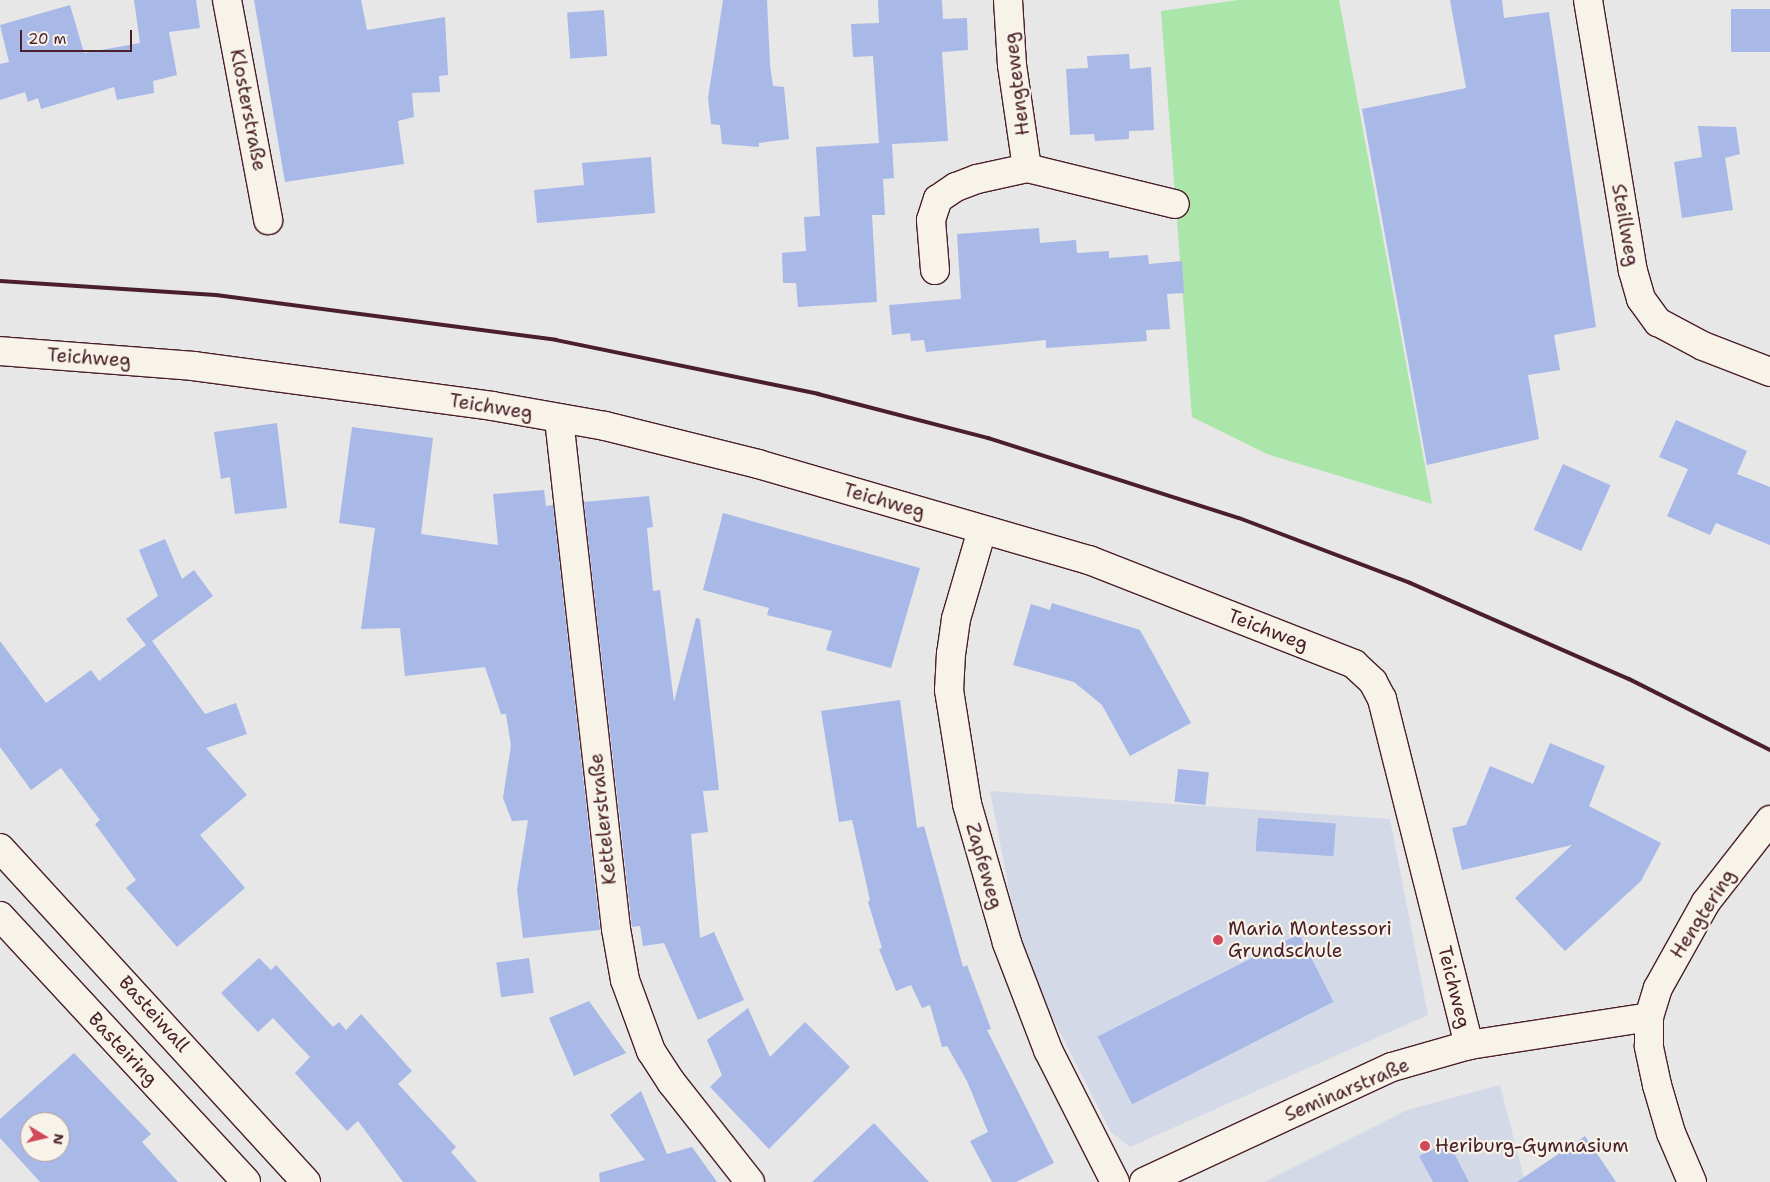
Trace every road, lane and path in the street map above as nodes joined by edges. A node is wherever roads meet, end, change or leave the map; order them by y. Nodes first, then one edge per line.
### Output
1 (227, 0) edge
2 (1008, 0) edge
3 (1588, 0) edge
4 (1027, 168) junction
5 (1175, 204) dead end
6 (268, 220) dead end
7 (935, 270) dead end
8 (0, 351) edge
9 (1770, 372) edge
10 (559, 419) junction
11 (982, 530) junction
12 (1770, 820) edge
13 (0, 848) edge
14 (0, 916) edge
15 (1649, 1017) junction
16 (1469, 1045) junction
17 (1152, 1178) edge
18 (246, 1182) edge
19 (306, 1182) edge
20 (750, 1182) edge
21 (1115, 1182) edge
22 (1692, 1182) edge

1 - 6 street, Klosterstraße
2 - 4 street, Hengteweg
3 - 9 street, Steillweg
4 - 5 street
4 - 7 street
8 - 10 street, Teichweg
10 - 11 street, Teichweg
10 - 20 street, Kettelerstraße
11 - 16 street, Teichweg
11 - 21 street, Zapfeweg
12 - 15 street, Hengtering
13 - 19 street, Basteiwall
14 - 18 street, Basteiring
15 - 16 street, Seminarstraße
15 - 22 street, Hengtering
16 - 17 street, Seminarstraße

